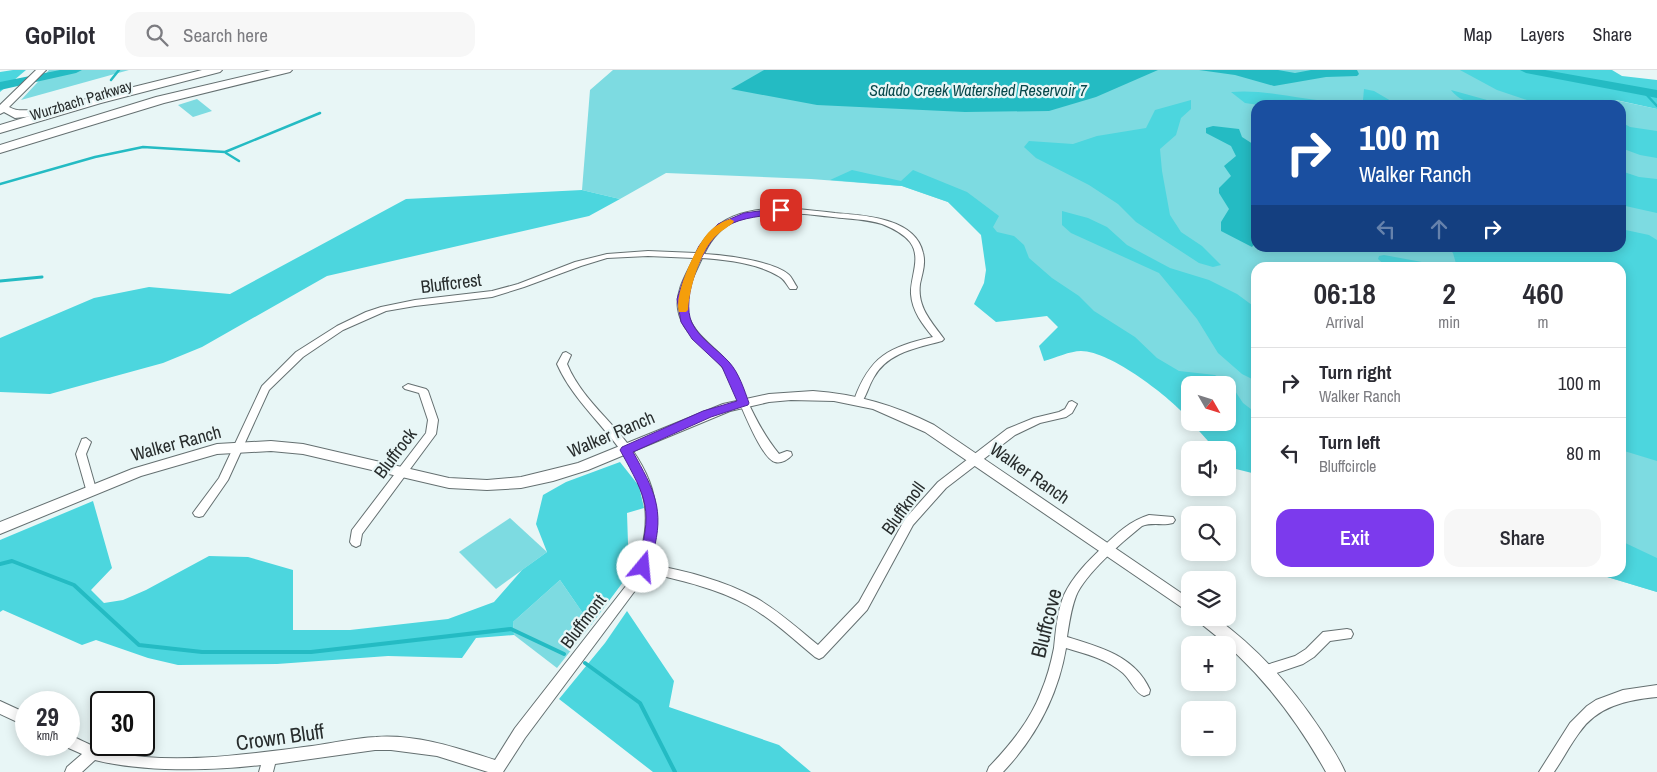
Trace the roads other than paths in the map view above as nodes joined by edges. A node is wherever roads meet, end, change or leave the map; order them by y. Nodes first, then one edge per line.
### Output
1 (40, 70) edge
2 (216, 70) edge
3 (234, 70) edge
4 (260, 70) edge
5 (286, 70) edge
6 (2, 110) edge
7 (62, 110) junction
8 (0, 129) edge
9 (0, 135) edge
10 (13, 138) edge
11 (0, 142) edge
12 (699, 256) junction
13 (793, 287) dead end
14 (566, 355) dead end
15 (408, 387) dead end
16 (859, 400) junction
17 (744, 403) junction
18 (1072, 404) dead end
19 (86, 442) dead end
20 (239, 448) junction
21 (626, 450) junction
22 (787, 455) dead end
23 (974, 458) junction
24 (403, 472) junction
25 (92, 490) junction
26 (199, 513) dead end
27 (1169, 520) dead end
28 (0, 528) edge
29 (356, 542) dead end
30 (1108, 551) junction
31 (643, 567) junction
32 (1181, 601) edge
33 (1215, 626) edge
34 (1347, 634) dead end
35 (1061, 641) junction
36 (1268, 670) junction
37 (1144, 690) dead end
38 (1657, 691) edge
39 (0, 707) edge
40 (15, 714) edge
41 (90, 756) edge
42 (102, 756) edge
43 (268, 766) edge
44 (496, 770) edge
45 (72, 772) edge
46 (994, 772) edge
47 (1336, 772) edge
48 (1546, 772) edge

1 - 6 main road
2 - 7 highway
3 - 10 highway, Wurzbach Parkway
4 - 10 highway, Wurzbach Parkway
5 - 10 highway
6 - 7 main road
7 - 10 highway
8 - 10 highway
9 - 10 highway, Wurzbach Parkway
10 - 11 highway, Wurzbach Parkway
12 - 13 street, Bluffcrest
12 - 16 street
12 - 17 street
12 - 20 street, Bluffcrest
14 - 21 street, Bluffmont
15 - 24 street, Bluffrock
16 - 17 street, Walker Ranch
16 - 23 street, Walker Ranch
17 - 21 street, Walker Ranch
17 - 22 street
18 - 23 street, Bluffknoll
19 - 25 street
20 - 24 street, Walker Ranch
20 - 25 street, Walker Ranch
20 - 26 street, Bluffcrest
21 - 24 street, Walker Ranch
21 - 31 street, Bluffmont
23 - 30 street, Walker Ranch
23 - 31 street, Bluffknoll
24 - 29 street, Bluffrock
25 - 28 street, Walker Ranch
27 - 30 street, Bluffcove
30 - 32 street, Walker Ranch
30 - 35 street, Bluffcove
31 - 44 street, Bluffmont
33 - 36 street
34 - 36 street
35 - 37 street
35 - 46 street, Bluffcove
36 - 47 street
38 - 48 street
39 - 40 street
41 - 45 street
42 - 43 street, Crown Bluff
43 - 44 street, Crown Bluff

